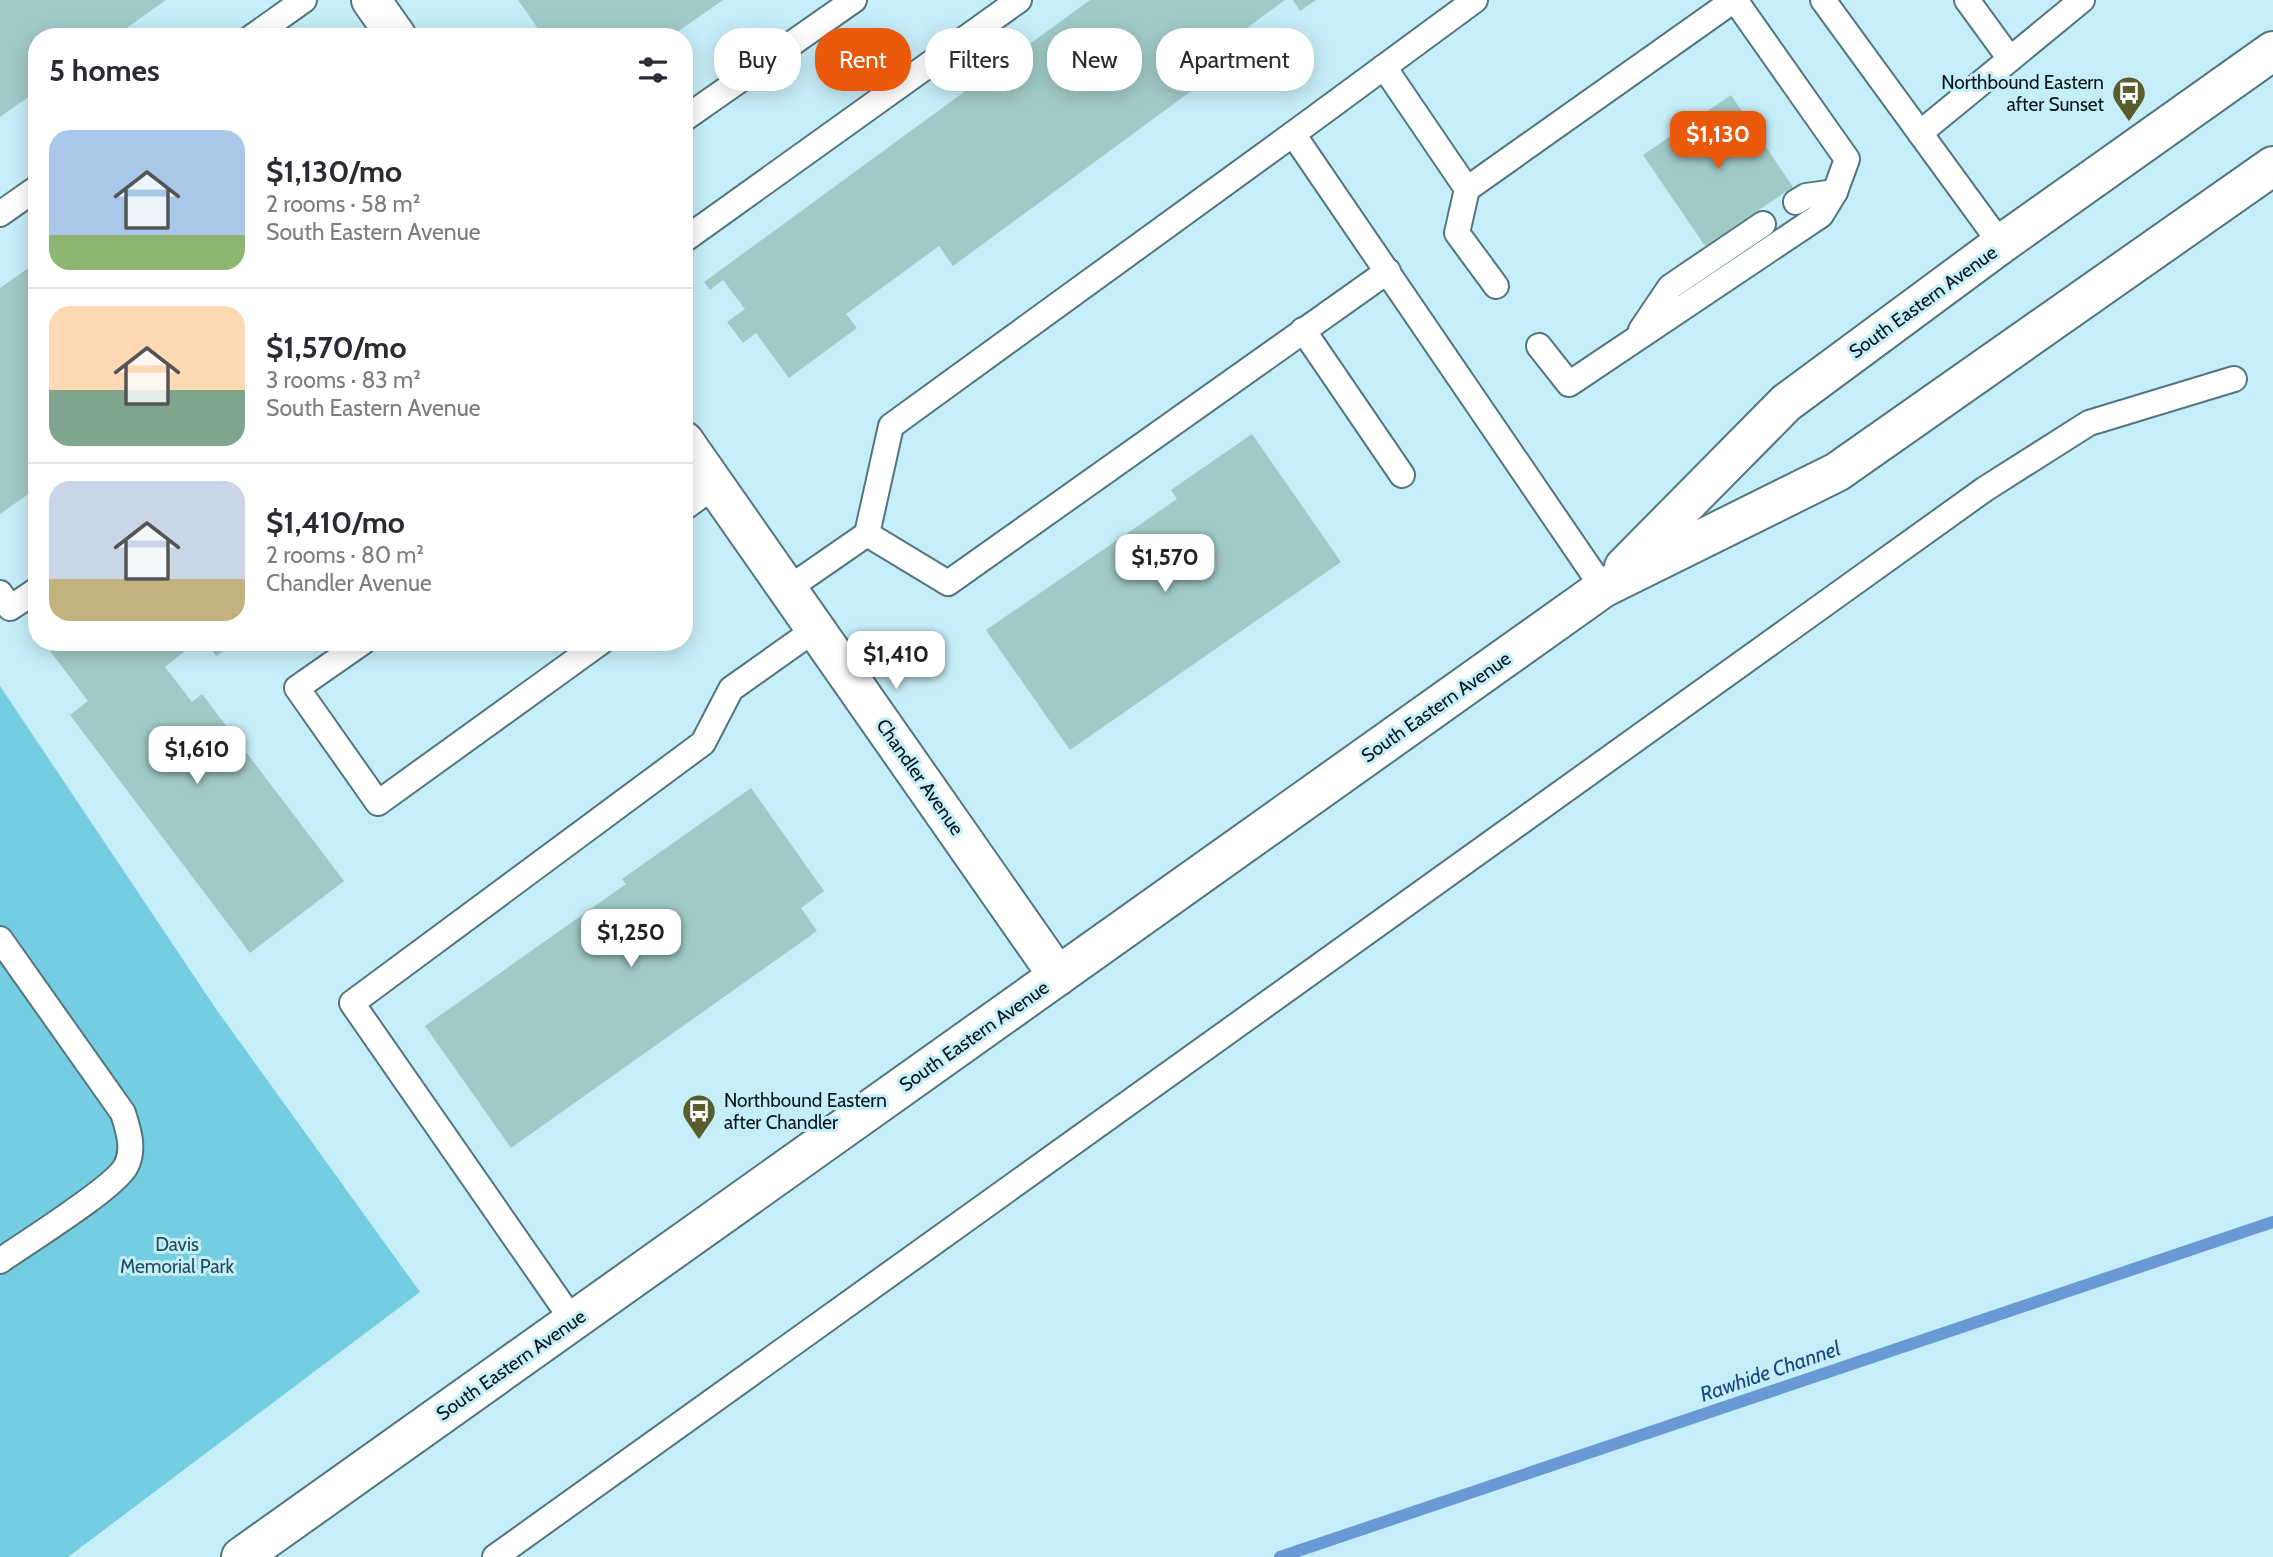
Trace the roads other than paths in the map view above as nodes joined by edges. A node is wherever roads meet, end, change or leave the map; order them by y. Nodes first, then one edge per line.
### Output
1 (304, 0) edge
2 (371, 0) edge
3 (854, 0) edge
4 (1019, 0) edge
5 (1475, 0) edge
6 (1735, 0) edge
7 (1823, 0) edge
8 (1968, 0) edge
9 (2082, 0) edge
10 (265, 28) edge
11 (391, 28) edge
12 (2273, 51) edge
13 (2010, 59) junction
14 (1384, 67) junction
15 (693, 113) edge
16 (1920, 133) junction
17 (1293, 134) junction
18 (2273, 166) edge
19 (1467, 190) junction
20 (1835, 192) junction
21 (28, 194) edge
22 (1796, 202) dead end
23 (0, 214) edge
24 (1763, 224) dead end
25 (693, 234) edge
26 (2001, 244) junction
27 (1388, 271) junction
28 (1496, 286) dead end
29 (1303, 330) junction
30 (1635, 339) junction
31 (1539, 346) dead end
32 (2234, 379) dead end
33 (693, 453) edge
34 (1402, 475) dead end
35 (716, 485) junction
36 (693, 502) edge
37 (867, 534) junction
38 (789, 588) junction
39 (1603, 588) junction
40 (0, 593) edge
41 (28, 596) edge
42 (817, 628) junction
43 (350, 651) edge
44 (589, 651) edge
45 (0, 939) edge
46 (1058, 976) junction
47 (0, 1261) edge
48 (573, 1321) junction
49 (241, 1557) edge
50 (495, 1557) edge

1 - 10 lane
2 - 11 main road
3 - 15 lane
4 - 25 lane
5 - 14 lane
6 - 19 lane
6 - 20 lane
7 - 16 lane
8 - 13 lane
9 - 13 lane
12 - 26 main road, South Eastern Avenue
13 - 16 lane
14 - 17 lane
14 - 19 lane
16 - 26 lane
17 - 27 lane
17 - 37 lane
18 - 39 main road, South Eastern Avenue
19 - 28 lane
20 - 22 lane
20 - 30 lane
21 - 23 lane
24 - 30 lane
26 - 39 main road, South Eastern Avenue
27 - 29 lane
27 - 39 lane
29 - 34 lane
29 - 37 lane
30 - 31 lane
32 - 50 lane
33 - 35 main road, Chandler Avenue
35 - 36 lane
35 - 38 main road, Chandler Avenue
37 - 38 lane
38 - 42 main road, Chandler Avenue
39 - 46 main road, South Eastern Avenue
40 - 41 lane
42 - 46 main road, Chandler Avenue
42 - 48 lane
43 - 44 lane
45 - 47 lane
46 - 48 main road, South Eastern Avenue
48 - 49 main road, South Eastern Avenue

